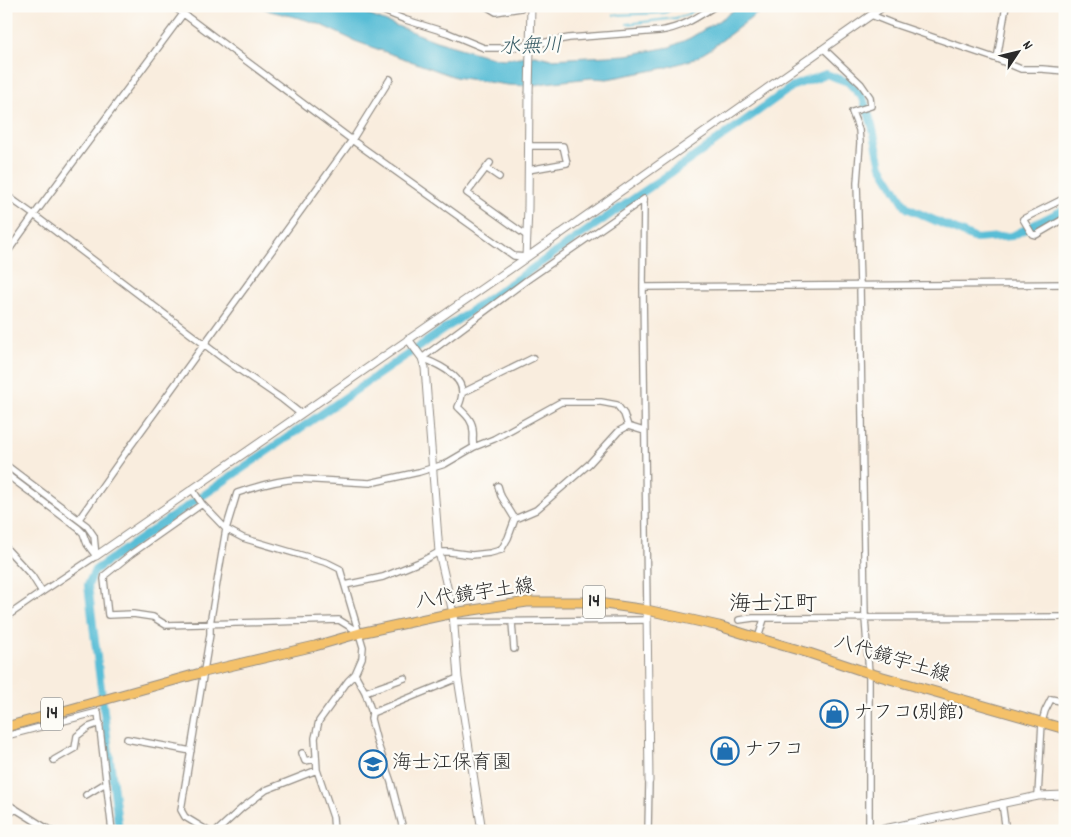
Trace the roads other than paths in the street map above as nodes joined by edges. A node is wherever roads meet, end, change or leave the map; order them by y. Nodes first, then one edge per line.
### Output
1 (174, 6) edge
2 (371, 6) edge
3 (486, 6) edge
4 (522, 6) edge
5 (531, 6) edge
6 (715, 6) edge
7 (1006, 6) edge
8 (881, 7) edge
9 (183, 14) junction
10 (871, 15) junction
11 (824, 49) junction
12 (998, 59) junction
13 (1065, 71) edge
14 (390, 79) dead end
15 (352, 140) junction
16 (528, 146) junction
17 (490, 162) dead end
18 (486, 168) junction
19 (528, 170) junction
20 (499, 177) dead end
21 (6, 195) edge
22 (1065, 198) edge
23 (34, 215) junction
24 (1065, 218) edge
25 (527, 236) junction
26 (6, 252) edge
27 (526, 257) junction
28 (1065, 284) edge
29 (860, 285) junction
30 (643, 287) junction
31 (408, 339) junction
32 (205, 344) junction
33 (422, 358) junction
34 (533, 358) dead end
35 (462, 393) junction
36 (301, 414) junction
37 (628, 426) junction
38 (644, 431) junction
39 (474, 447) junction
40 (6, 465) edge
41 (432, 467) junction
42 (6, 474) edge
43 (19, 474) junction
44 (15, 481) junction
45 (498, 486) dead end
46 (38, 488) junction
47 (192, 490) junction
48 (33, 494) junction
49 (202, 504) junction
50 (79, 519) junction
51 (515, 519) junction
52 (226, 529) junction
53 (6, 548) edge
54 (439, 552) junction
55 (96, 556) junction
56 (345, 585) junction
57 (42, 592) junction
58 (647, 610) junction
59 (6, 617) edge
60 (1065, 617) edge
61 (453, 618) junction
62 (865, 618) junction
63 (764, 619) junction
64 (647, 620) junction
65 (739, 620) dead end
66 (512, 622) junction
67 (210, 624) junction
68 (360, 633) junction
69 (758, 638) junction
70 (514, 649) dead end
71 (204, 672) junction
72 (869, 673) junction
73 (355, 674) junction
74 (405, 678) dead end
75 (458, 678) junction
76 (365, 692) junction
77 (1065, 702) edge
78 (372, 713) junction
79 (1042, 722) junction
80 (100, 724) junction
81 (6, 727) edge
82 (1065, 729) edge
83 (6, 736) edge
84 (126, 739) dead end
85 (191, 751) junction
86 (302, 752) dead end
87 (316, 759) junction
88 (54, 760) dead end
89 (317, 770) junction
90 (649, 781) joint
91 (106, 785) junction
92 (86, 795) dead end
93 (1065, 795) edge
94 (1038, 796) junction
95 (6, 803) edge
96 (1002, 803) junction
97 (16, 809) junction
98 (6, 816) edge
99 (403, 829) dead end
100 (51, 831) edge
101 (112, 831) edge
102 (208, 831) edge
103 (218, 831) edge
104 (334, 831) edge
105 (482, 831) edge
106 (648, 831) edge
107 (868, 831) edge
108 (875, 831) edge
109 (1006, 831) edge

1 - 9 street
2 - 6 street
3 - 4 street
5 - 16 street, bridge
7 - 12 street
8 - 10 street
9 - 15 street
9 - 23 street
10 - 11 street
10 - 12 street
11 - 27 street
11 - 29 street
12 - 13 street
14 - 15 street
15 - 27 street
15 - 32 street
16 - 19 street
16 - 19 street
17 - 18 street
18 - 20 street
18 - 25 street
19 - 25 street
21 - 23 street
22 - 24 street
23 - 26 street
23 - 32 street
25 - 27 street
27 - 31 street
28 - 29 street
29 - 30 street
29 - 62 street
30 - 33 street
30 - 38 street
31 - 33 street
31 - 36 street
32 - 36 street
32 - 50 street
33 - 35 street
33 - 41 street
34 - 35 street
35 - 39 street
36 - 47 street
37 - 38 street
37 - 39 street
37 - 51 street
38 - 58 street
39 - 41 street
40 - 43 street
41 - 52 street
41 - 54 street
42 - 44 street
43 - 44 street
43 - 46 street
44 - 48 street
45 - 51 street
46 - 48 street
46 - 50 street
47 - 49 street
47 - 55 street
48 - 55 street
49 - 52 street
49 - 67 street
50 - 55 street
51 - 54 street
52 - 56 street
52 - 67 street
53 - 57 street
54 - 56 street
54 - 61 street
55 - 57 street
56 - 68 street
57 - 59 street
58 - 61 main road, 八代鏡宇土線 / 14
58 - 64 street
58 - 69 main road, 八代鏡宇土線 / 14
60 - 62 street
61 - 66 street
61 - 68 main road, 八代鏡宇土線 / 14
61 - 75 street
62 - 63 street
62 - 72 street
63 - 65 street
63 - 69 street
64 - 66 street
64 - 90 street
66 - 70 street
67 - 68 street
67 - 71 street
68 - 71 main road, 八代鏡宇土線 / 14
68 - 73 street
69 - 72 main road, 八代鏡宇土線 / 14
71 - 81 main road, 八代鏡宇土線 / 14
71 - 85 street
72 - 79 main road, 八代鏡宇土線 / 14
72 - 107 street
73 - 76 street
73 - 87 street
74 - 76 street
75 - 78 street
75 - 105 street
76 - 78 street
77 - 79 street
78 - 99 street
79 - 82 main road, 八代鏡宇土線 / 14
79 - 94 street
80 - 83 street
80 - 88 street
80 - 91 street
84 - 85 street
85 - 102 street
86 - 87 street
87 - 89 street
89 - 103 street
89 - 104 street
90 - 106 street
91 - 92 street
91 - 101 street
93 - 94 street
94 - 96 street
95 - 97 street
96 - 108 street
96 - 109 street
97 - 98 street
97 - 100 street

